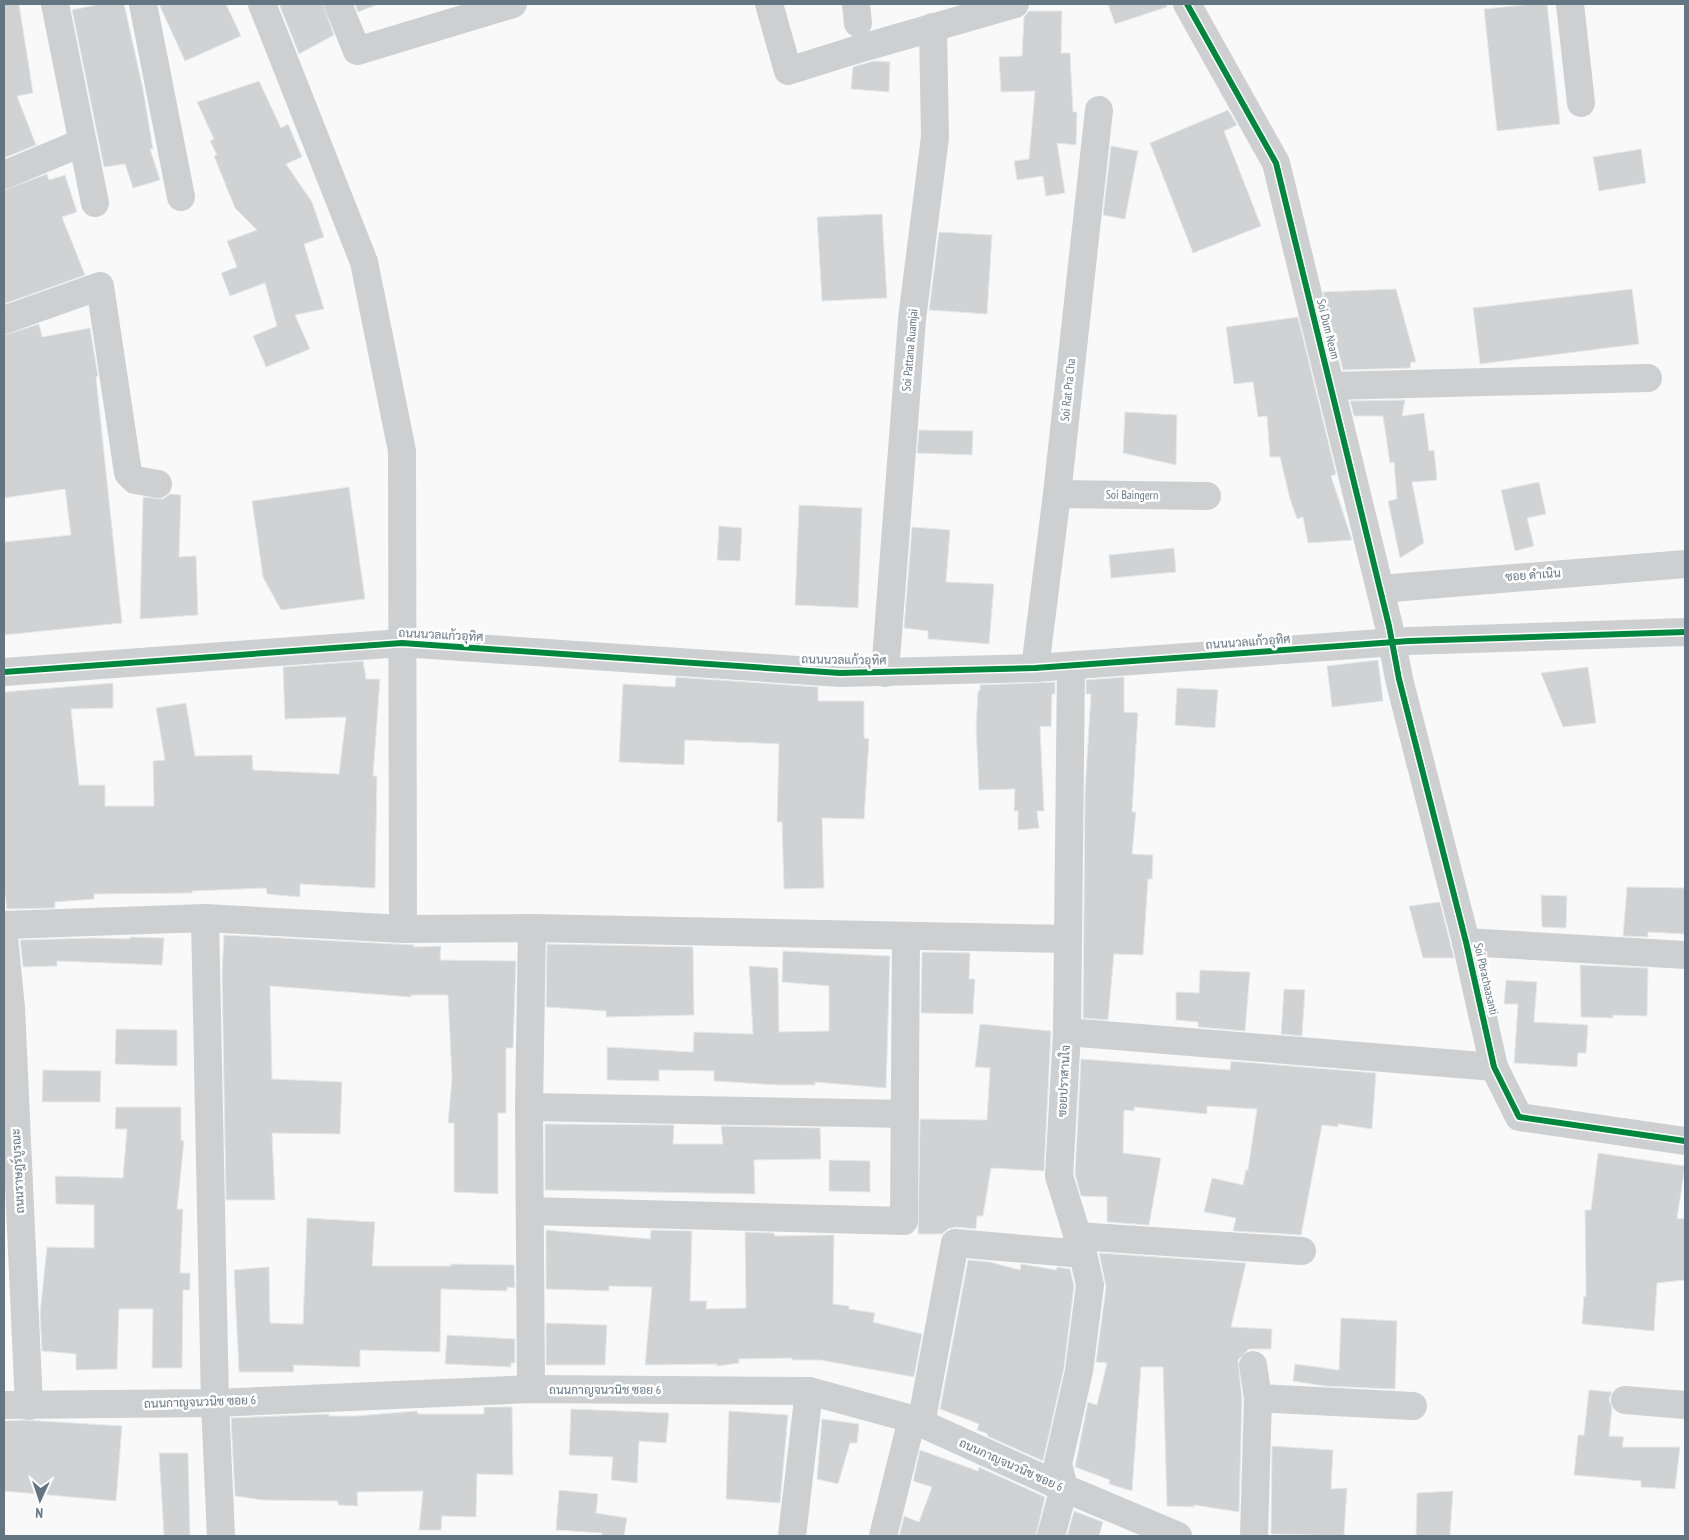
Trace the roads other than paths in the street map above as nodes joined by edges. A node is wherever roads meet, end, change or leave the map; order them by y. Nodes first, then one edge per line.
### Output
1 (55, 4) edge
2 (143, 4) edge
3 (262, 4) edge
4 (338, 4) edge
5 (513, 4) edge
6 (769, 4) edge
7 (1015, 4) edge
8 (1187, 4) edge
9 (1570, 4) edge
10 (934, 27) junction
11 (1582, 103) dead end
12 (1100, 110) dead end
13 (81, 143) junction
14 (4, 175) edge
15 (181, 197) dead end
16 (95, 203) dead end
17 (4, 320) edge
18 (1648, 378) dead end
19 (1331, 386) junction
20 (158, 484) dead end
21 (1057, 494) junction
22 (1207, 496) dead end
23 (1685, 564) edge
24 (1380, 590) junction
25 (1685, 632) edge
26 (1392, 642) junction
27 (402, 644) junction
28 (1071, 666) junction
29 (1035, 668) junction
30 (4, 672) edge
31 (885, 672) junction
32 (1399, 679) joint
33 (205, 918) junction
34 (4, 925) edge
35 (532, 928) junction
36 (403, 929) junction
37 (4, 936) edge
38 (906, 936) junction
39 (1068, 939) junction
40 (1466, 942) junction
41 (1685, 955) edge
42 (7, 1009) edge
43 (1067, 1032) junction
44 (1494, 1067) junction
45 (529, 1107) junction
46 (905, 1114) junction
47 (1685, 1141) edge
48 (530, 1211) junction
49 (1080, 1245) junction
50 (1302, 1251) dead end
51 (1253, 1365) dead end
52 (531, 1389) junction
53 (808, 1391) junction
54 (1258, 1398) junction
55 (1625, 1400) dead end
56 (215, 1403) junction
57 (17, 1405) edge
58 (1685, 1405) edge
59 (1412, 1406) dead end
60 (916, 1421) junction
61 (1064, 1488) junction
62 (221, 1536) edge
63 (792, 1536) edge
64 (883, 1536) edge
65 (1051, 1536) edge
66 (1178, 1536) edge
67 (1254, 1536) edge

1 - 13 street
2 - 15 street
3 - 27 street
4 - 5 street
6 - 10 street
7 - 10 street
8 - 19 street, Soi Dum Neam
9 - 11 street
10 - 31 street, Soi Pattana Ruamjai
12 - 21 street, Soi Rat Pra Cha
13 - 14 street
13 - 16 street
17 - 20 street
18 - 19 street
19 - 24 street, Soi Dum Neam
21 - 22 street, Soi Baingern
21 - 29 street, Soi Rat Pra Cha
23 - 24 street, ซอย ดำเนิน
24 - 26 street, Soi Dum Neam
25 - 26 street, ถนนนวลแก้วอุทิศ
26 - 28 street, ถนนนวลแก้วอุทิศ
26 - 32 street, Soi Dum Neam
27 - 30 street, ถนนนวลแก้วอุทิศ
27 - 31 street, ถนนนวลแก้วอุทิศ
27 - 36 street
28 - 29 street, ถนนนวลแก้วอุทิศ
28 - 39 street, ซอยปราสานใจ
29 - 31 street, ถนนนวลแก้วอุทิศ
32 - 40 street, Soi Pbrachaasanti
33 - 34 street
33 - 36 street
33 - 56 street
35 - 36 street
35 - 38 street
35 - 45 street
37 - 42 street, ถนนราษฎร์บูรณะ
38 - 39 street
38 - 46 street
39 - 43 street, ซอยปราสานใจ
40 - 41 street
40 - 44 street, Soi Pbrachaasanti
42 - 57 street, ถนนราษฎร์บูรณะ
43 - 44 street
43 - 49 street, ซอยปราสานใจ
44 - 47 street, Soi Pbrachaasanti
45 - 46 street
45 - 48 street
46 - 48 street
48 - 52 street
49 - 50 street
49 - 60 street
49 - 61 street, ซอยปราสานใจ
51 - 54 street
52 - 53 street, ถนนกาญจนวนิช ซอย 6
52 - 56 street, ถนนกาญจนวนิช ซอย 6
53 - 60 street, ถนนกาญจนวนิช ซอย 6
53 - 63 street
54 - 59 street
54 - 67 street
55 - 58 street
56 - 57 street, ถนนกาญจนวนิช ซอย 6
56 - 62 street
60 - 61 street, ถนนกาญจนวนิช ซอย 6
60 - 64 street
61 - 65 street
61 - 66 street, ถนนกาญจนวนิช ซอย 6

